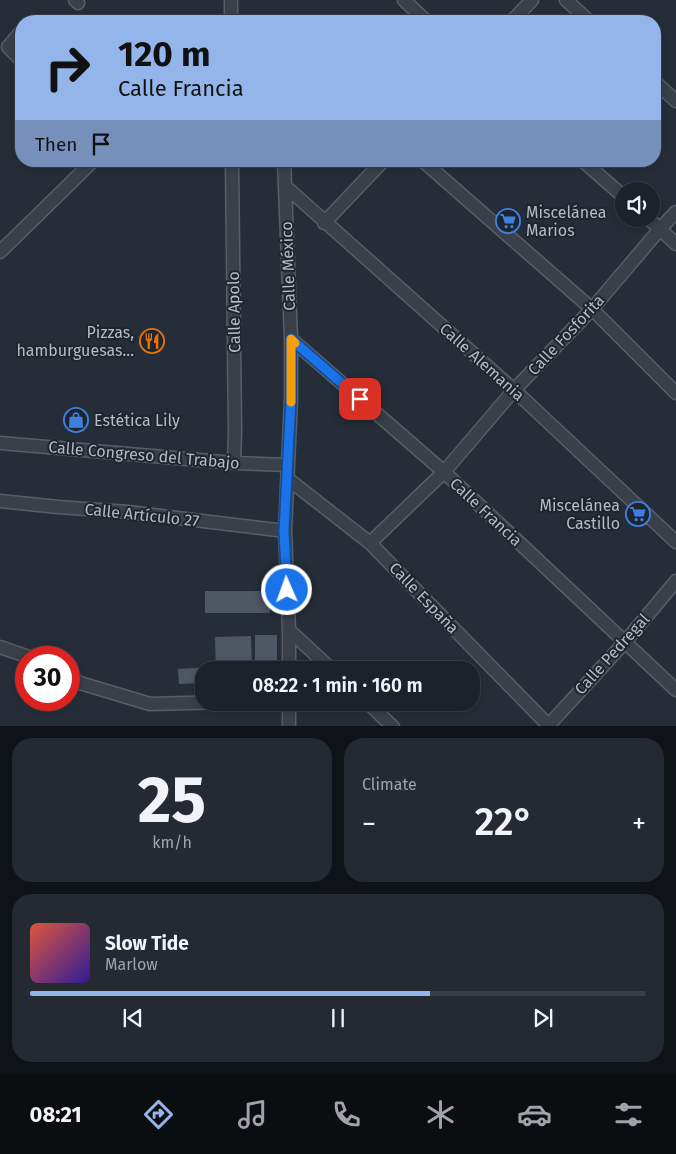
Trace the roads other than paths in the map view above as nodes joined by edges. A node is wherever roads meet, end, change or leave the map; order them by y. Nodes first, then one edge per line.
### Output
1 (231, 0) edge
2 (404, 0) edge
3 (532, 0) edge
4 (566, 0) edge
5 (231, 15) edge
6 (420, 15) edge
7 (518, 15) edge
8 (582, 15) edge
9 (15, 39) edge
10 (15, 54) edge
11 (661, 87) edge
12 (676, 101) edge
13 (87, 167) edge
14 (232, 167) edge
15 (284, 167) edge
16 (377, 167) edge
17 (430, 167) edge
18 (590, 167) edge
19 (285, 186) junction
20 (615, 189) edge
21 (676, 212) edge
22 (324, 223) junction
23 (658, 227) edge
24 (660, 229) junction
25 (676, 244) edge
26 (0, 252) edge
27 (592, 309) junction
28 (291, 339) junction
29 (514, 390) junction
30 (676, 393) edge
31 (0, 443) edge
32 (234, 463) junction
33 (288, 465) junction
34 (444, 472) junction
35 (288, 480) junction
36 (0, 501) edge
37 (284, 531) junction
38 (676, 542) edge
39 (370, 543) junction
40 (676, 581) edge
41 (289, 630) junction
42 (625, 642) junction
43 (0, 647) edge
44 (15, 652) edge
45 (289, 661) edge
46 (322, 661) edge
47 (80, 683) edge
48 (676, 690) edge
49 (195, 703) edge
50 (289, 711) edge
51 (377, 711) edge
52 (289, 726) edge
53 (393, 726) edge
54 (549, 726) edge

1 - 5 street
2 - 6 street
3 - 7 street
4 - 8 street
9 - 10 street
11 - 12 street
13 - 26 street
14 - 32 street, Calle Apolo
15 - 19 street, Calle México
16 - 22 street
17 - 27 street
18 - 20 street
19 - 22 street, Calle Alemania
19 - 28 street, Calle México
21 - 24 street, Calle Fosforita
22 - 29 street, Calle Alemania
23 - 24 street
24 - 25 street
24 - 27 street, Calle Fosforita
27 - 29 street, Calle Fosforita
27 - 30 street
28 - 33 street, Calle México
28 - 34 street, Calle Francia
29 - 34 street, Calle Fosforita
29 - 38 street, Calle Alemania
31 - 32 street, Calle Congreso del Trabajo
32 - 33 street, Calle Congreso del Trabajo
33 - 35 street, Calle México
34 - 39 street, Calle Fosforita
34 - 42 street, Calle Francia
35 - 37 street, Calle México
35 - 39 street, Calle España
36 - 37 street, Calle Artículo 27
37 - 41 street, Calle México
39 - 54 street, Calle España
40 - 42 street, Calle Pedregal
41 - 45 street, Calle México
41 - 46 street
42 - 48 street, Calle Francia
42 - 54 street, Calle Pedregal
43 - 44 street
47 - 49 street
50 - 52 street
51 - 53 street

